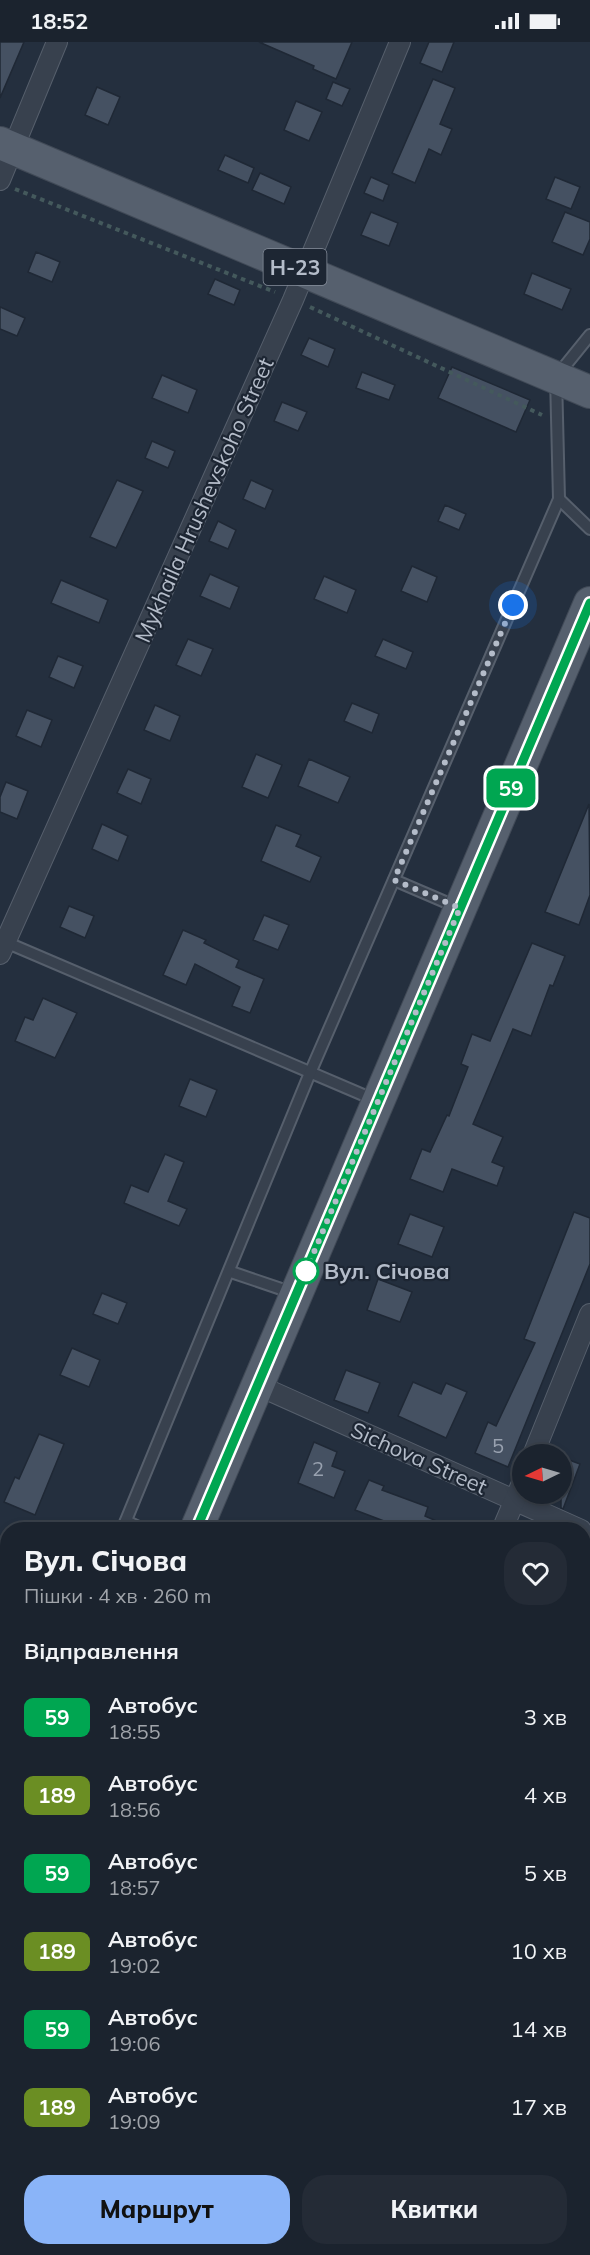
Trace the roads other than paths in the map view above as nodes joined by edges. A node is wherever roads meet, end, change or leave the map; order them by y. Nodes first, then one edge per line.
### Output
1 (57, 42) edge
2 (400, 42) edge
3 (6, 146) edge
4 (0, 180) edge
5 (305, 272) junction
6 (590, 335) edge
7 (556, 377) junction
8 (590, 392) edge
9 (559, 500) junction
10 (590, 529) edge
11 (587, 619) edge
12 (394, 880) junction
13 (460, 908) junction
14 (2, 945) edge
15 (310, 1073) junction
16 (378, 1101) junction
17 (231, 1272) junction
18 (296, 1295) junction
19 (590, 1314) edge
20 (258, 1385) junction
21 (537, 1444) edge
22 (512, 1490) edge
23 (513, 1504) edge
24 (538, 1504) edge
25 (126, 1522) edge
26 (199, 1522) edge
27 (505, 1522) edge
28 (567, 1522) edge

1 - 3 street
2 - 5 street, Mykhaila Hrushevskoho Street
3 - 4 street
3 - 5 main road, Н-23
5 - 7 main road, Н-23
5 - 14 street, Mykhaila Hrushevskoho Street
6 - 7 lane
7 - 8 main road, Н-23
7 - 9 lane
9 - 10 lane
9 - 12 lane
11 - 13 main road
12 - 13 lane
12 - 15 lane
13 - 16 main road
14 - 15 lane
15 - 16 lane
15 - 17 lane
16 - 18 main road
17 - 18 lane
17 - 25 lane
18 - 20 main road
19 - 21 street
20 - 22 street, Sichova Street
20 - 26 main road
23 - 27 street
24 - 28 street, Sichova Street

